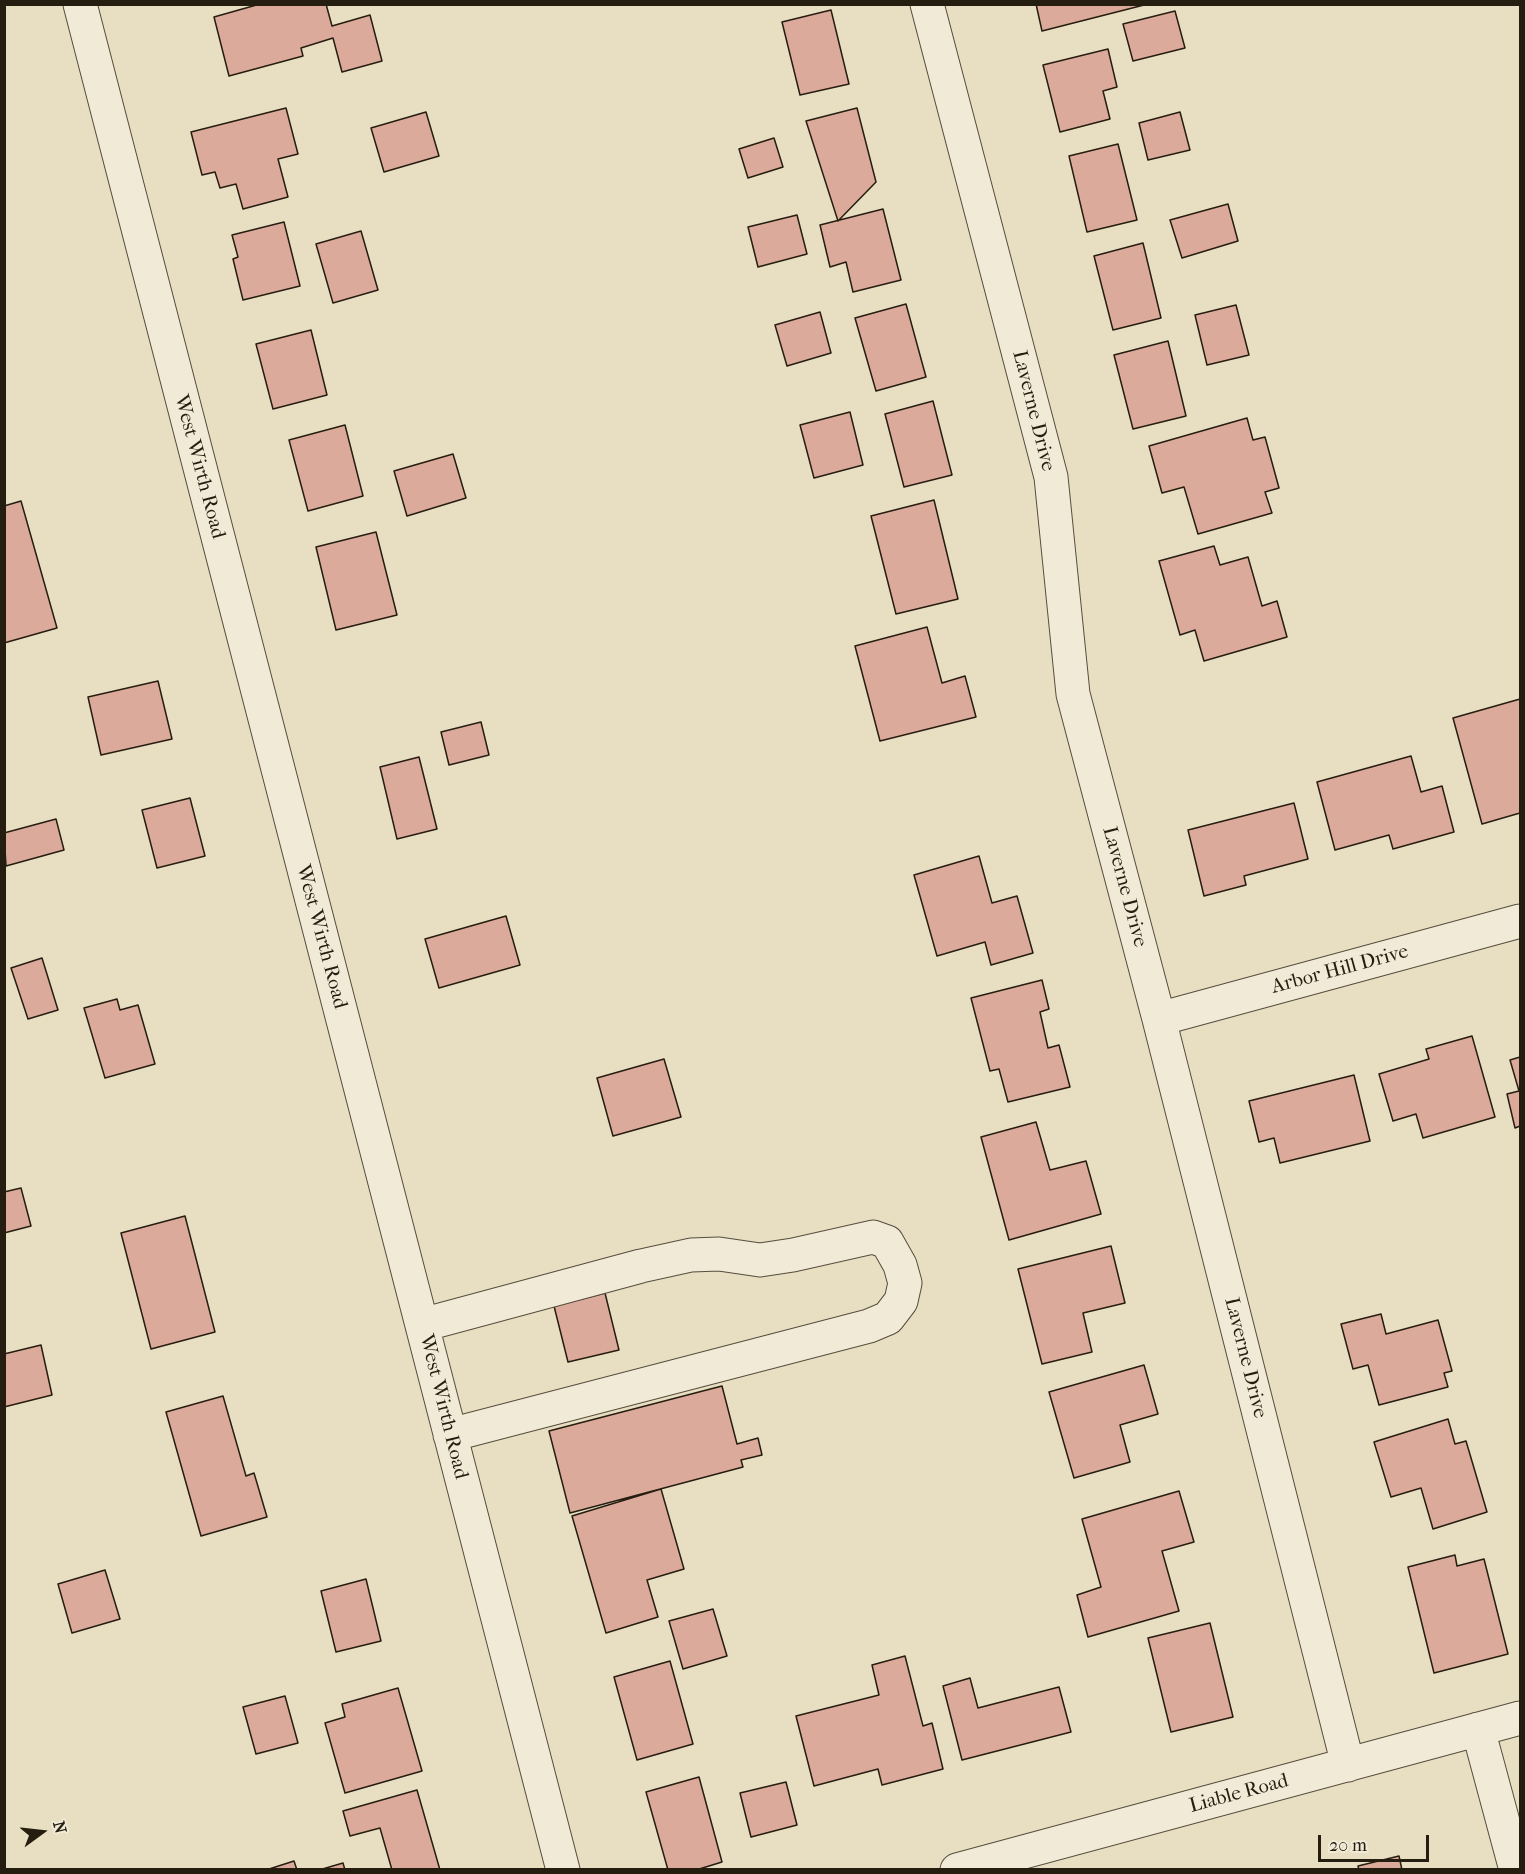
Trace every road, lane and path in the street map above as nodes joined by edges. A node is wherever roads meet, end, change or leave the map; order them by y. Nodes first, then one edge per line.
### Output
1 (80, 4) edge
2 (927, 4) edge
3 (1521, 921) edge
4 (1159, 1019) junction
5 (422, 1325) junction
6 (450, 1435) junction
7 (1521, 1718) edge
8 (1478, 1729) junction
9 (1348, 1765) junction
10 (563, 1869) edge
11 (957, 1869) edge
12 (1516, 1869) edge

1 - 5 street, West Wirth Road
2 - 4 street, Laverne Drive
3 - 4 street, Arbor Hill Drive
4 - 9 street, Laverne Drive
5 - 6 street, West Wirth Road
5 - 6 street
6 - 10 street, West Wirth Road
7 - 8 street, Liable Road
8 - 9 street, Liable Road
8 - 12 street
9 - 11 street, Liable Road

